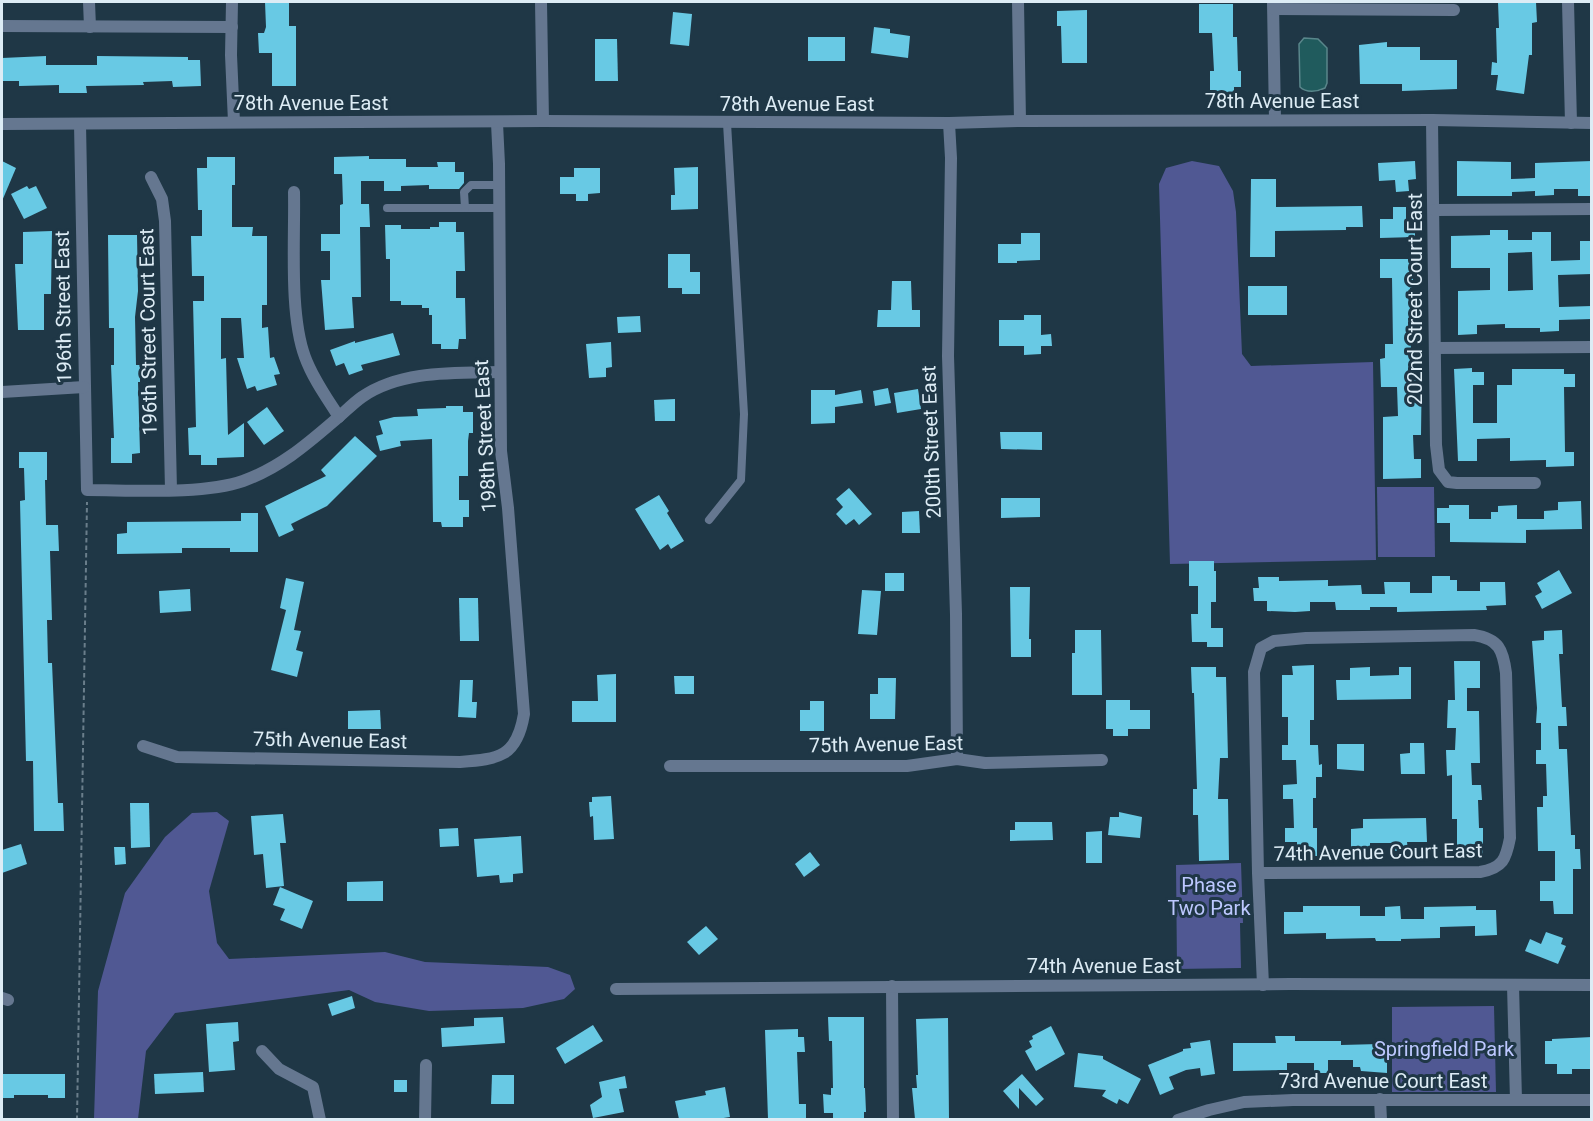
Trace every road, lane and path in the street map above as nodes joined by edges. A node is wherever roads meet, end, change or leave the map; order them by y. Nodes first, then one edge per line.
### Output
1 (89, 2) edge
2 (232, 2) edge
3 (541, 2) edge
4 (1018, 2) edge
5 (1568, 2) edge
6 (1273, 5) edge
7 (1454, 10) dead end
8 (2, 26) edge
9 (90, 27) junction
10 (232, 27) junction
11 (1275, 120) junction
12 (1432, 120) junction
13 (543, 121) junction
14 (1020, 121) junction
15 (234, 122) junction
16 (497, 123) junction
17 (727, 123) junction
18 (949, 123) junction
19 (1571, 123) junction
20 (1592, 123) edge
21 (2, 124) edge
22 (80, 124) junction
23 (151, 177) dead end
24 (499, 185) junction
25 (294, 192) dead end
26 (387, 208) dead end
27 (465, 208) junction
28 (500, 208) junction
29 (1592, 209) edge
30 (1435, 210) junction
31 (1592, 347) edge
32 (1435, 348) junction
33 (500, 372) junction
34 (84, 387) junction
35 (2, 392) edge
36 (339, 417) junction
37 (1535, 483) dead end
38 (87, 490) junction
39 (171, 490) junction
40 (709, 520) dead end
41 (513, 744) joint
42 (142, 746) dead end
43 (957, 759) junction
44 (1102, 760) dead end
45 (670, 766) dead end
46 (1258, 873) junction
47 (1263, 985) junction
48 (1513, 985) junction
49 (1592, 985) edge
50 (892, 987) junction
51 (616, 989) dead end
52 (262, 1051) dead end
53 (426, 1065) dead end
54 (1380, 1100) junction
55 (1516, 1100) junction
56 (1592, 1100) edge
57 (77, 1119) edge
58 (320, 1119) edge
59 (425, 1119) edge
60 (893, 1119) edge
61 (1178, 1119) edge
62 (1381, 1119) edge

1 - 9 street
2 - 10 street
3 - 13 street
4 - 14 street
5 - 19 street
6 - 7 street
6 - 11 street
8 - 9 street
9 - 10 street
10 - 15 street
11 - 12 street, 78th Avenue East
11 - 14 street, 78th Avenue East
12 - 19 street, 78th Avenue East
12 - 30 street, 202nd Street Court East
13 - 16 street, 78th Avenue East
13 - 17 street, 78th Avenue East
14 - 18 street, 78th Avenue East
15 - 16 street, 78th Avenue East
15 - 22 street, 78th Avenue East
16 - 24 street, 198th Street East
17 - 18 street, 78th Avenue East
17 - 40 lane
18 - 43 street, 200th Street East
19 - 20 street, 78th Avenue East
21 - 22 street, 78th Avenue East
22 - 34 street, 196th Street East
23 - 39 street, 196th Street Court East
24 - 27 lane
24 - 28 street, 198th Street East
25 - 36 street
26 - 27 lane
27 - 28 lane
28 - 33 street, 198th Street East
29 - 30 street
30 - 32 street, 202nd Street Court East
31 - 32 street
32 - 37 street, 202nd Street Court East
33 - 36 street
33 - 41 street, 198th Street East
34 - 35 street
34 - 38 street, 196th Street East
36 - 39 street
38 - 39 street
38 - 57 path
41 - 42 street, 75th Avenue East
43 - 44 street, 75th Avenue East
43 - 45 street, 75th Avenue East
46 - 46 street, 74th Avenue Court East
46 - 47 street
47 - 48 street, 74th Avenue East
47 - 50 street, 74th Avenue East
48 - 49 street, 74th Avenue East
48 - 55 street
50 - 51 street, 74th Avenue East
50 - 60 street
52 - 58 street
53 - 59 street
54 - 55 street, 73rd Avenue Court East
54 - 61 street, 73rd Avenue Court East
54 - 62 street
55 - 56 street, 73rd Avenue Court East

